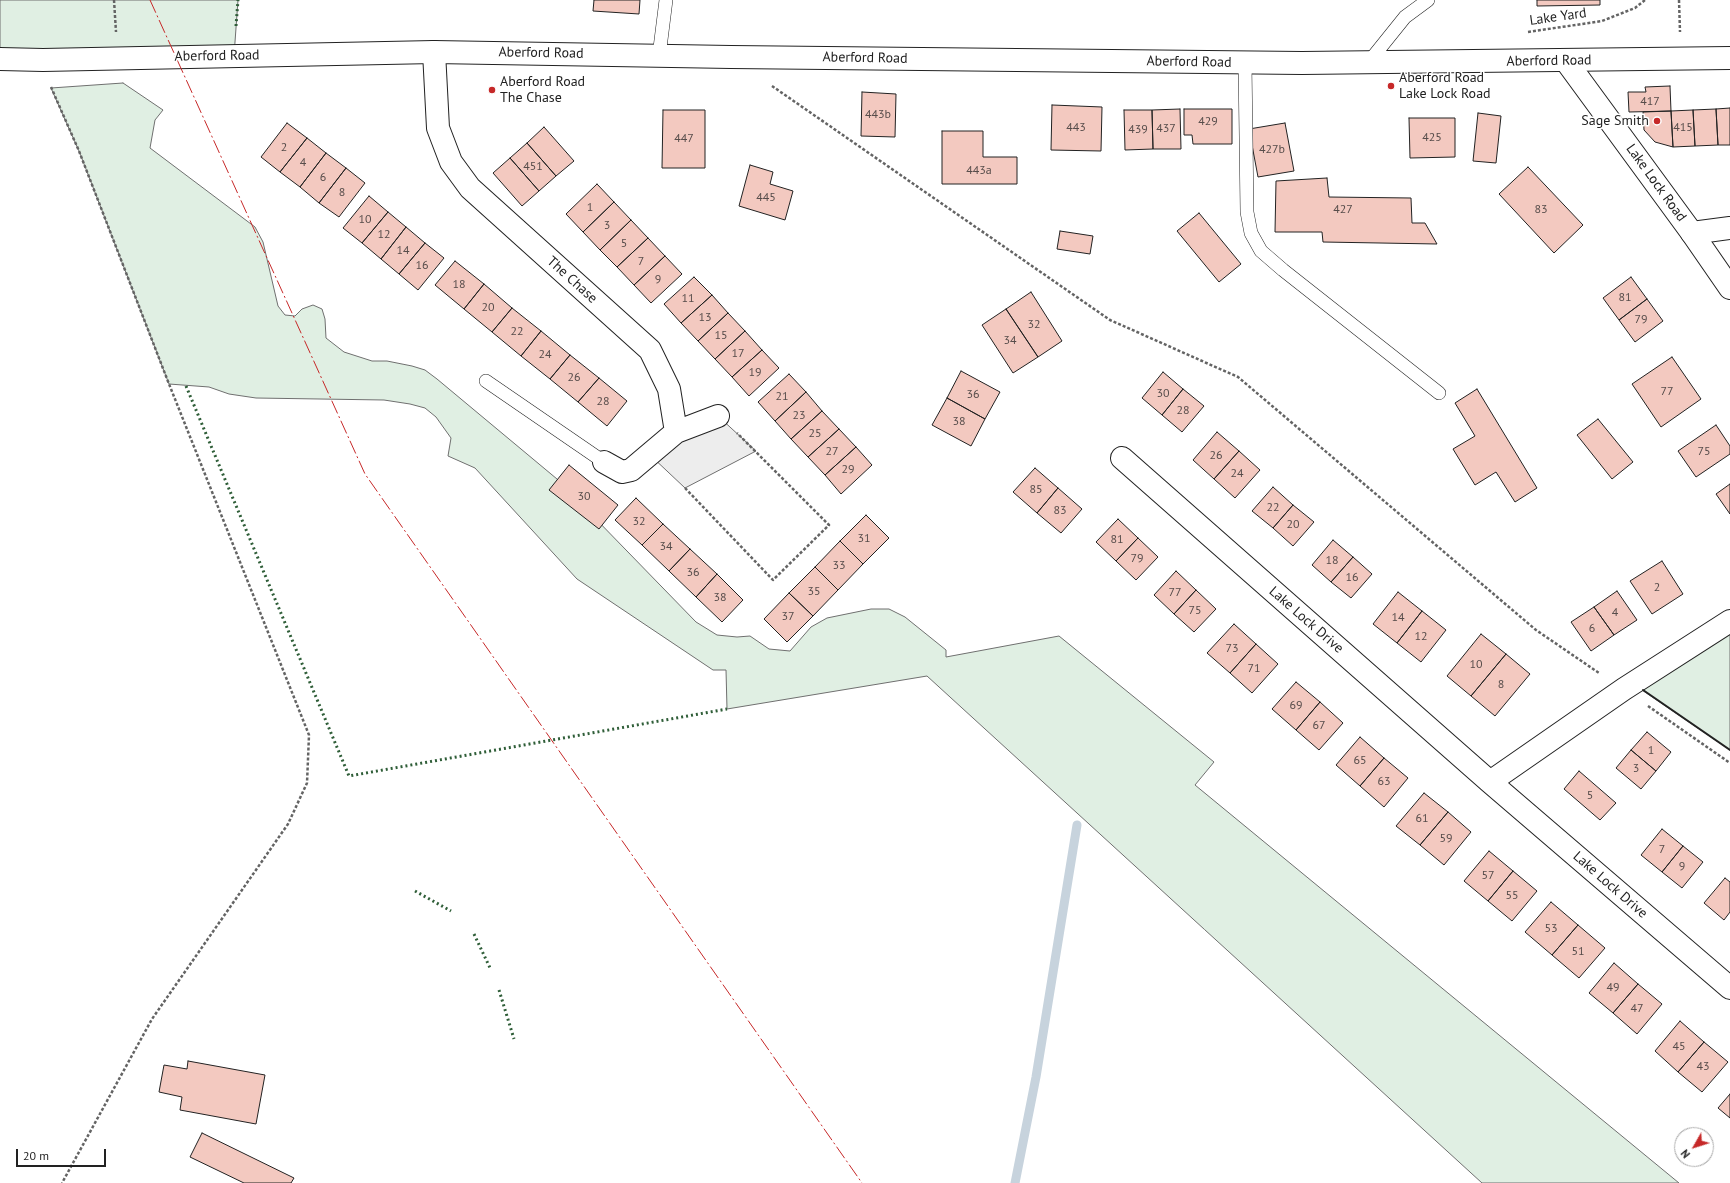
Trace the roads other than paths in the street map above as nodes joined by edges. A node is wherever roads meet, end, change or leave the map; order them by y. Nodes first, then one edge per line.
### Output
1 (666, 0) edge
2 (1428, 0) edge
3 (434, 52) junction
4 (660, 56) junction
5 (1730, 58) edge
6 (0, 59) edge
7 (1566, 61) junction
8 (1245, 63) junction
9 (1368, 63) junction
10 (1730, 228) edge
11 (1692, 233) junction
12 (1730, 288) edge
13 (486, 381) dead end
14 (1439, 393) dead end
15 (718, 416) road end
16 (676, 432) junction
17 (1122, 458) dead end
18 (604, 462) joint
19 (1730, 621) edge
20 (1490, 782) junction
21 (1730, 988) edge

1 - 4 lane
2 - 9 lane
3 - 4 street, Aberford Road
3 - 6 street, Aberford Road
3 - 16 street, The Chase
4 - 8 street, Aberford Road
5 - 7 street, Aberford Road
7 - 9 street, Aberford Road
7 - 11 street, Lake Lock Road
8 - 9 street, Aberford Road
8 - 14 lane
10 - 11 street
11 - 12 street, Lake Lock Road
13 - 18 lane
15 - 16 street
16 - 18 street
17 - 20 street, Lake Lock Drive
19 - 20 street
20 - 21 street, Lake Lock Drive

